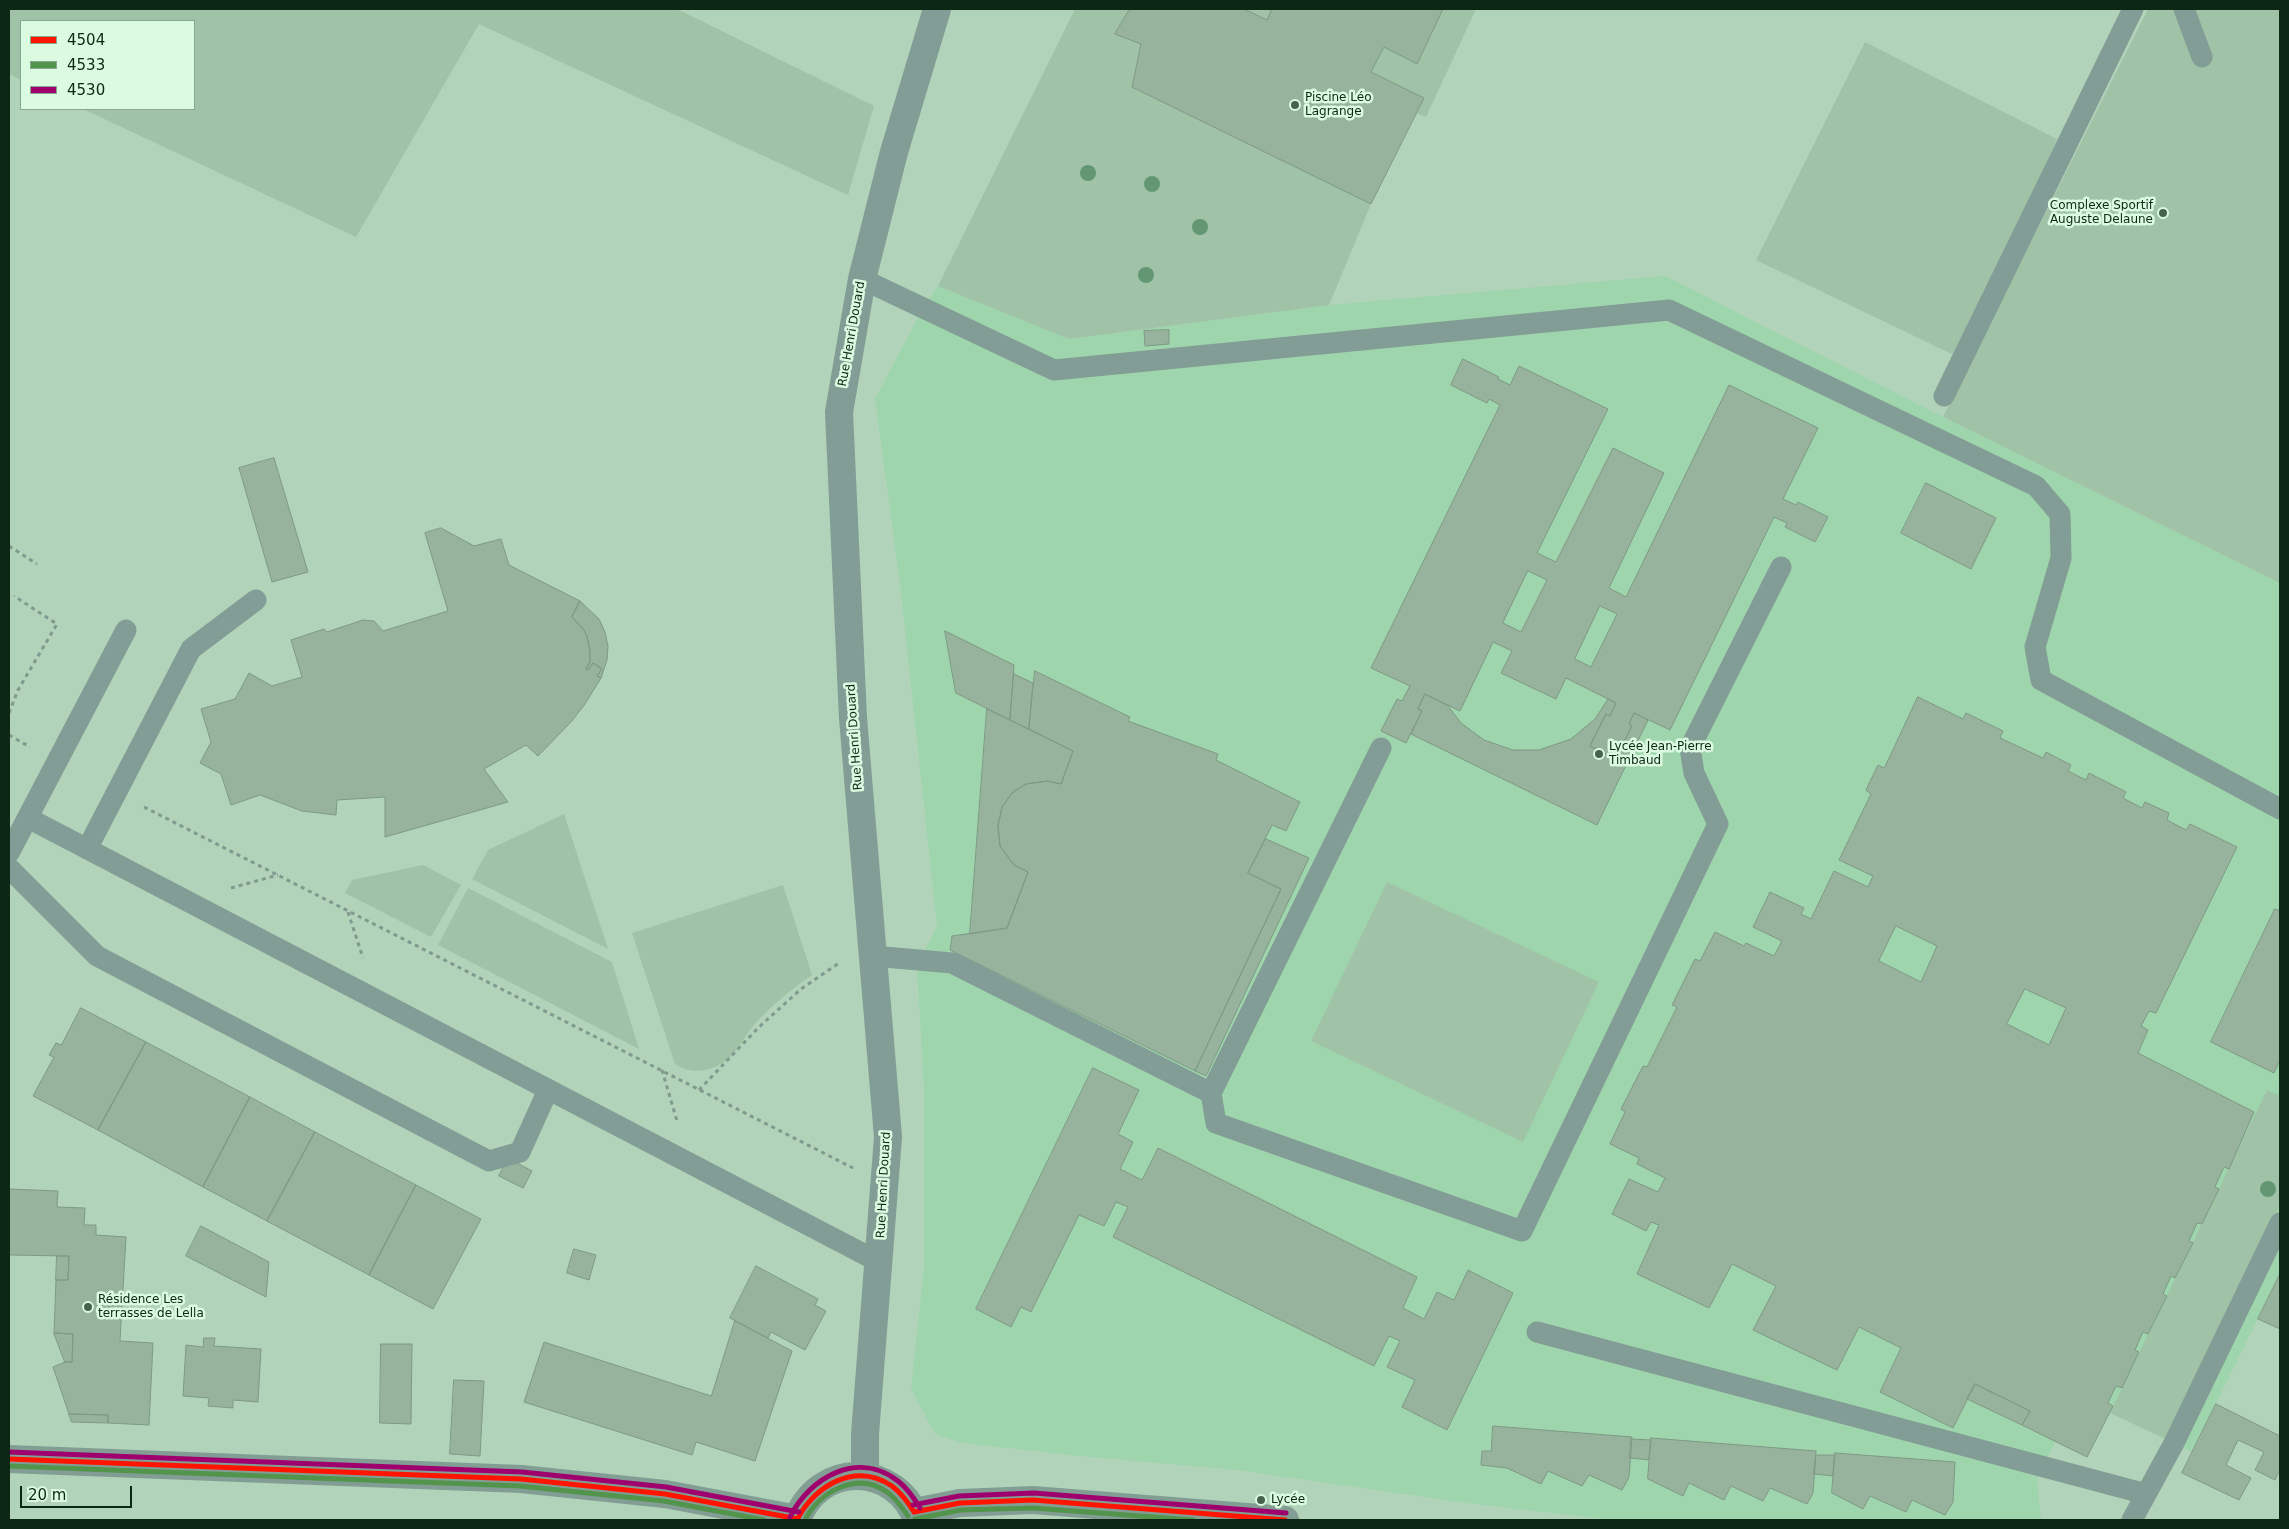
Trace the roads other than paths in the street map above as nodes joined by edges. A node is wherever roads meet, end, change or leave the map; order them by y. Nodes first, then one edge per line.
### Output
1 (937, 9) edge
2 (2133, 9) edge
3 (2184, 9) edge
4 (2202, 57) dead end
5 (862, 279) junction
6 (1944, 396) dead end
7 (1781, 567) dead end
8 (256, 600) dead end
9 (126, 630) dead end
10 (1381, 748) dead end
11 (2280, 809) edge
12 (28, 818) junction
13 (87, 849) junction
14 (9, 853) edge
15 (9, 868) edge
16 (873, 956) junction
17 (548, 1090) junction
18 (1211, 1093) junction
19 (2280, 1223) edge
20 (880, 1262) junction
21 (1537, 1332) dead end
22 (9, 1459) edge
23 (865, 1476) junction
24 (2146, 1494) junction
25 (916, 1516) edge
26 (798, 1519) edge
27 (1285, 1520) edge
28 (2132, 1520) edge

1 - 5 street, Rue Henri Douard
2 - 6 lane
3 - 4 lane
5 - 11 lane
5 - 16 street, Rue Henri Douard
7 - 18 lane
8 - 13 lane
9 - 12 lane
10 - 18 lane
12 - 13 lane
12 - 14 lane
13 - 17 lane
15 - 17 lane
16 - 18 lane
16 - 20 street, Rue Henri Douard
17 - 20 lane
19 - 24 lane
20 - 23 street, Rue Henri Douard
21 - 24 lane
22 - 26 main road
23 - 25 main road
23 - 26 main road
24 - 28 lane
25 - 27 main road

